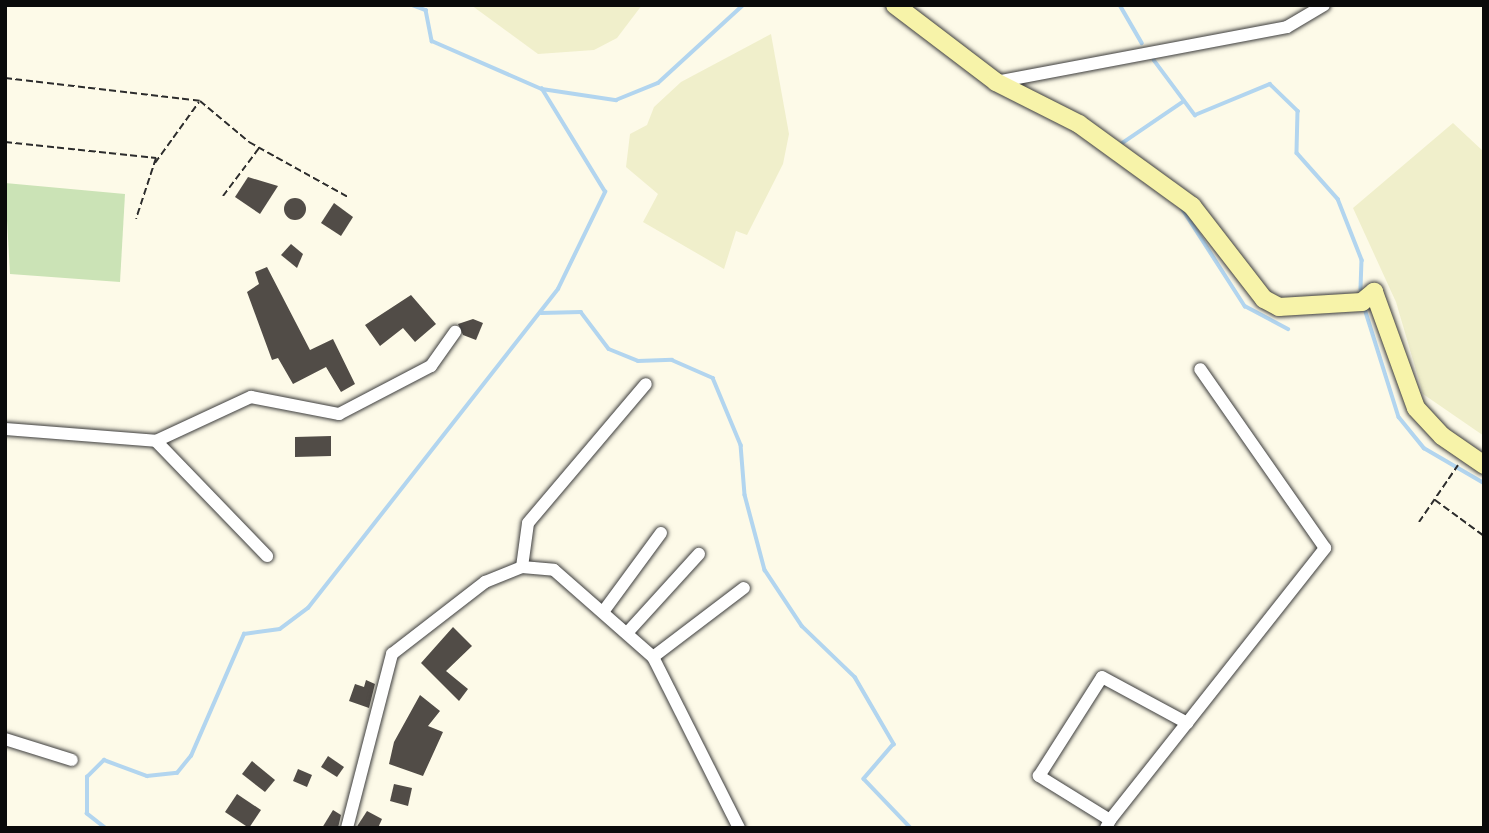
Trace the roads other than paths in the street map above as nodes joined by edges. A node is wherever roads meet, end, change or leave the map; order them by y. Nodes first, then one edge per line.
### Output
1 (895, 5) edge
2 (1324, 5) edge
3 (996, 82) junction
4 (455, 332) dead end
5 (1200, 369) dead end
6 (646, 384) dead end
7 (5, 429) edge
8 (156, 441) junction
9 (1484, 465) edge
10 (661, 533) dead end
11 (699, 554) dead end
12 (267, 556) dead end
13 (522, 567) junction
14 (744, 588) dead end
15 (603, 612) junction
16 (627, 634) junction
17 (653, 657) junction
18 (1187, 723) junction
19 (5, 738) edge
20 (72, 760) dead end
21 (1108, 824) edge
22 (347, 828) edge
23 (739, 828) edge

1 - 3 street
2 - 3 street
3 - 9 street
4 - 8 street
5 - 18 street
6 - 13 street
7 - 8 street
8 - 12 street
10 - 15 street
11 - 16 street
13 - 15 street
13 - 22 street
14 - 17 street
15 - 16 street
16 - 17 street
17 - 23 street
18 - 21 street
18 - 21 street
19 - 20 street

